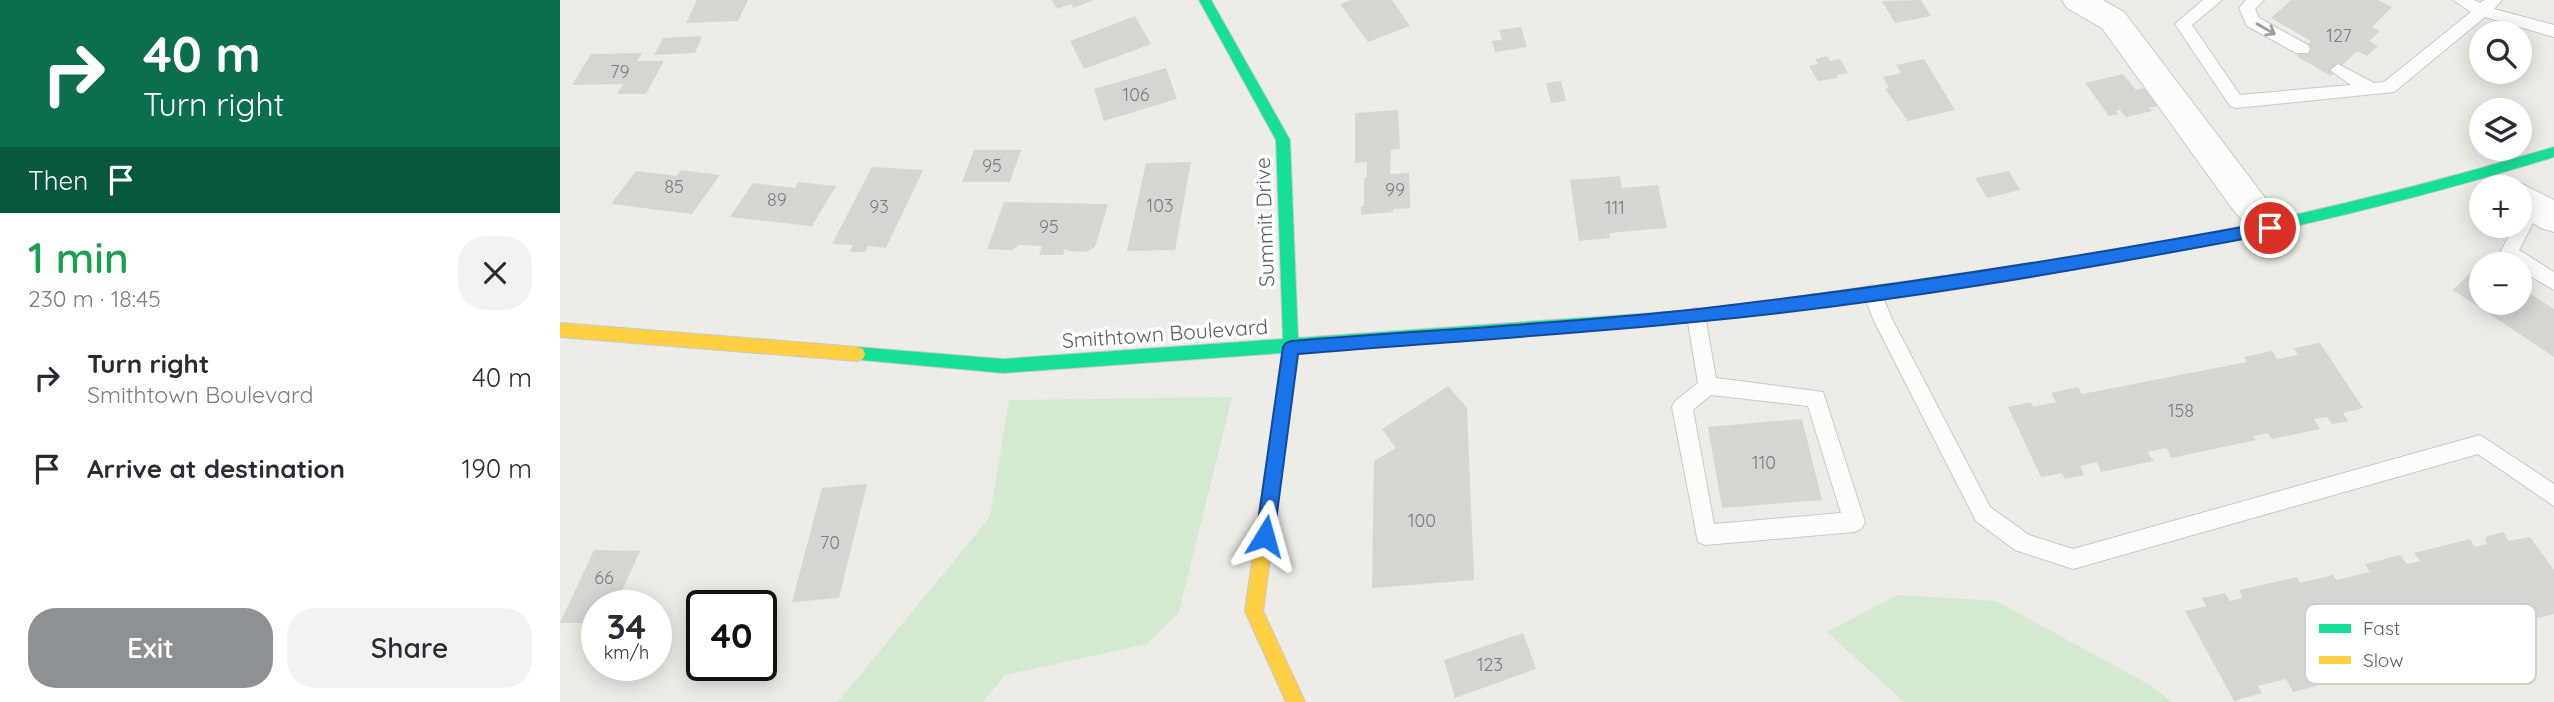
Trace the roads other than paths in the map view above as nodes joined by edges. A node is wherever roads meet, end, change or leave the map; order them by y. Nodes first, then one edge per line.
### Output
1 (1205, 0) edge
2 (2078, 0) edge
3 (2214, 0) edge
4 (2256, 0) edge
5 (2461, 0) edge
6 (2488, 6) edge
7 (2554, 31) edge
8 (2302, 50) dead end
9 (2338, 70) dead end
10 (2372, 90) junction
11 (2554, 152) edge
12 (2532, 181) edge
13 (2469, 203) edge
14 (2270, 228) junction
15 (2513, 238) edge
16 (2554, 282) edge
17 (1872, 293) junction
18 (1696, 316) junction
19 (560, 330) edge
20 (1291, 347) junction
21 (1708, 386) junction
22 (2554, 496) edge
23 (1296, 702) edge

1 - 20 main road, Summit Drive
2 - 14 street
3 - 10 lane
4 -> 8 lane
5 - 6 lane
6 - 7 lane
6 - 10 lane
9 - 10 lane
11 - 12 main road, Smithtown Boulevard
13 - 14 main road, Smithtown Boulevard
14 - 17 main road, Smithtown Boulevard
15 - 16 lane
17 - 18 main road, Smithtown Boulevard
17 - 22 lane
18 - 20 main road, Smithtown Boulevard
18 - 21 lane
19 - 20 main road, Smithtown Boulevard
20 - 23 main road, Summit Drive
21 - 21 lane

